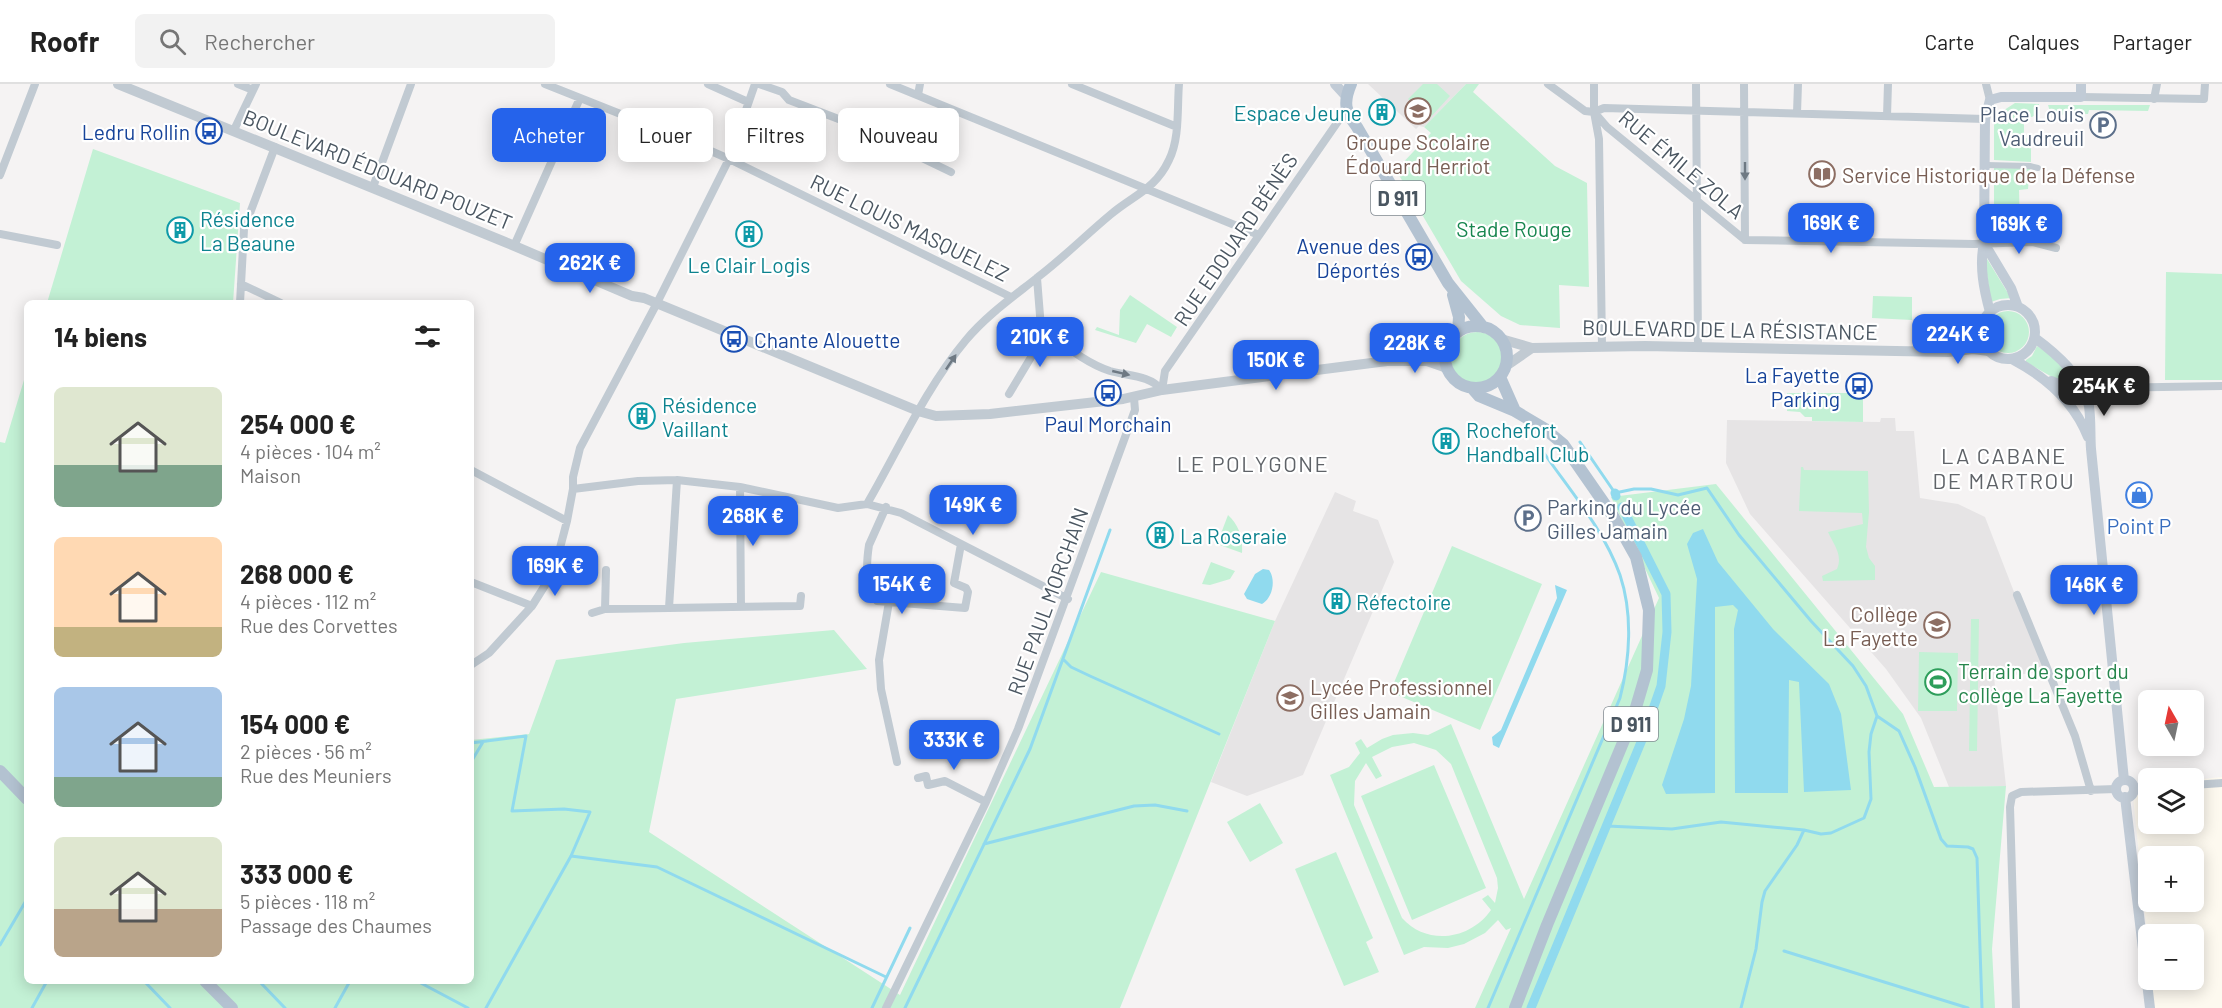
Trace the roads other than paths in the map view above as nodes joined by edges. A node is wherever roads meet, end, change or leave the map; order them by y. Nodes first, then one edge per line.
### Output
1 (35, 84) edge
2 (118, 84) edge
3 (238, 84) edge
4 (411, 84) edge
5 (545, 84) edge
6 (708, 84) edge
7 (757, 84) edge
8 (890, 84) edge
9 (920, 84) edge
10 (1072, 84) edge
11 (1179, 84) edge
12 (1335, 84) edge
13 (1351, 84) edge
14 (1548, 84) edge
15 (1594, 84) edge
16 (1696, 84) edge
17 (1744, 84) edge
18 (1798, 84) edge
19 (1888, 84) edge
20 (1986, 84) edge
21 (2081, 84) edge
22 (2157, 84) edge
23 (2205, 84) edge
24 (254, 87) edge
25 (918, 95) junction
26 (1346, 96) junction
27 (2081, 97) junction
28 (580, 98) junction
29 (2154, 99) junction
30 (1990, 100) junction
31 (748, 102) junction
32 (746, 108) edge
33 (1696, 111) junction
34 (1594, 112) junction
35 (1744, 112) junction
36 (1797, 113) junction
37 (1347, 114) junction
38 (1887, 116) junction
39 (1985, 118) junction
40 (1177, 127) junction
41 (234, 130) junction
42 (275, 147) junction
43 (725, 157) edge
44 (728, 162) edge
45 (735, 162) edge
46 (1986, 165) junction
47 (2038, 168) dead end
48 (951, 172) dead end
49 (0, 175) edge
50 (373, 188) junction
51 (1147, 190) junction
52 (1697, 202) junction
53 (0, 234) edge
54 (1259, 235) junction
55 (1745, 240) junction
56 (1984, 243) junction
57 (57, 245) dead end
58 (514, 246) junction
59 (2056, 248) dead end
60 (1037, 278) junction
61 (1448, 283) junction
62 (241, 284) junction
63 (1011, 297) junction
64 (240, 300) edge
65 (275, 300) edge
66 (657, 303) junction
67 (2018, 307) junction
68 (1990, 312) junction
69 (1483, 327) junction
70 (1982, 327) junction
71 (1041, 328) junction
72 (1455, 336) junction
73 (2035, 338) junction
74 (1501, 339) junction
75 (1602, 346) junction
76 (1698, 347) junction
77 (1532, 348) junction
78 (1929, 351) junction
79 (1989, 351) junction
80 (2012, 359) junction
81 (1387, 361) junction
82 (1447, 368) junction
83 (1503, 371) junction
84 (2045, 379) junction
85 (2222, 387) edge
86 (1472, 388) junction
87 (1162, 390) junction
88 (2083, 390) junction
89 (1009, 394) dead end
90 (1134, 398) junction
91 (918, 411) junction
92 (1515, 411) junction
93 (2091, 449) junction
94 (474, 472) edge
95 (677, 480) junction
96 (740, 488) junction
97 (573, 489) junction
98 (867, 504) junction
99 (886, 507) junction
100 (567, 521) junction
101 (961, 544) junction
102 (606, 570) dead end
103 (474, 583) edge
104 (2017, 595) dead end
105 (801, 596) dead end
106 (1068, 599) junction
107 (889, 602) junction
108 (532, 606) junction
109 (741, 607) junction
110 (669, 608) junction
111 (605, 609) junction
112 (592, 613) dead end
113 (474, 663) edge
114 (897, 762) dead end
115 (0, 771) edge
116 (918, 778) dead end
117 (2124, 780) junction
118 (2222, 783) edge
119 (2204, 784) edge
120 (2133, 788) junction
121 (2138, 788) edge
122 (2116, 789) junction
123 (2091, 791) junction
124 (24, 796) edge
125 (2126, 797) junction
126 (987, 802) junction
127 (1547, 925) junction
128 (209, 984) edge
129 (232, 1008) edge
130 (886, 1008) edge
131 (1508, 1008) edge
132 (1515, 1008) edge
133 (2016, 1008) edge
134 (2150, 1008) edge

1 - 49 street
2 - 41 street, BOULEVARD ÉDOUARD POUZET
3 - 24 street
4 - 50 street
5 - 28 street, RUE LOUIS MASQUELEZ
6 - 31 street
7 - 31 street
7 - 48 street
8 - 25 street
9 - 25 street
10 - 40 street
11 - 40 street
12 - 26 main road
13 - 26 main road
14 - 34 street, RUE ÉMILE ZOLA
15 - 34 street
16 - 33 street
17 - 35 street
18 - 36 street
19 - 38 street
20 - 30 street
21 - 27 main road
22 - 29 street
23 - 29 street
24 - 41 street
25 - 51 street
26 - 37 main road
27 - 29 street
27 - 30 main road
28 - 43 street, RUE LOUIS MASQUELEZ
28 - 58 street
30 - 39 main road
31 - 32 street
33 - 34 street
33 - 35 street
33 - 52 street
34 - 52 street, RUE ÉMILE ZOLA
34 - 75 street
35 - 36 street
35 -> 55 street
36 - 38 street
37 - 54 street, RUE EDOUARD BÉNÈS
37 - 61 main road, D 911
38 - 39 street
39 - 46 main road
40 - 51 street
41 - 42 street, BOULEVARD ÉDOUARD POUZET
42 - 50 street, BOULEVARD ÉDOUARD POUZET
42 - 62 street
44 - 66 street
45 - 63 street, RUE LOUIS MASQUELEZ
46 - 47 street
46 - 56 main road
50 - 58 street, BOULEVARD ÉDOUARD POUZET
51 - 54 street
51 - 60 street
52 - 55 street, RUE ÉMILE ZOLA
52 - 76 street
53 - 57 street
54 - 87 street, RUE EDOUARD BÉNÈS
55 - 56 street, RUE ÉMILE ZOLA
56 - 59 street, RUE ÉMILE ZOLA
56 - 67 main road
56 - 68 main road
58 - 66 street, BOULEVARD ÉDOUARD POUZET
60 - 63 street
60 - 71 street
61 - 69 main road, D 911
61 - 72 main road, D 911
62 - 64 street
62 - 65 street
91 -> 63 street
66 - 91 street, BOULEVARD ÉDOUARD POUZET
66 - 97 street
67 - 68 main road
67 - 73 main road
68 - 70 main road
69 - 72 main road
69 - 74 main road
70 - 78 street, BOULEVARD DE LA RÉSISTANCE
70 - 79 main road
71 -> 87 street
71 - 89 street
72 - 81 street, BOULEVARD ÉDOUARD POUZET
72 - 82 main road
73 - 80 main road
73 - 88 main road
74 - 77 street, BOULEVARD DE LA RÉSISTANCE
74 - 83 main road
75 - 76 street, BOULEVARD DE LA RÉSISTANCE
75 - 77 street, BOULEVARD DE LA RÉSISTANCE
76 - 78 street, BOULEVARD DE LA RÉSISTANCE
77 - 83 street
78 - 79 street, BOULEVARD DE LA RÉSISTANCE
79 - 80 main road
80 - 84 main road
81 - 82 street, BOULEVARD ÉDOUARD POUZET
81 - 87 street, BOULEVARD ÉDOUARD POUZET
82 - 86 main road
83 - 86 main road
83 - 92 main road
84 - 88 main road
84 - 93 main road
85 - 88 street
86 - 92 main road, D 911
87 - 90 street, BOULEVARD ÉDOUARD POUZET
88 - 93 main road
90 - 91 street, BOULEVARD ÉDOUARD POUZET
90 - 106 street, RUE PAUL MORCHAIN
91 - 98 street
92 - 127 main road, D 911
93 - 117 main road
94 - 100 street
95 - 96 street
95 - 97 street
95 - 110 street
96 - 98 street
96 - 109 street
97 - 100 street
98 - 99 street
99 - 101 street
99 - 107 street
100 - 108 street
101 - 106 street
101 - 107 street
102 - 111 street
103 - 108 street
104 - 123 street
105 - 109 street
106 - 126 street, RUE PAUL MORCHAIN
107 - 114 street
108 - 113 street
109 - 110 street
110 - 111 street
111 - 112 street
115 - 124 main road
116 - 126 street
117 - 120 main road
117 - 122 main road
118 - 119 street
120 - 121 street
120 - 125 main road
122 - 123 street
122 - 125 main road
123 - 133 street
125 - 134 main road
126 - 130 street, RUE PAUL MORCHAIN
127 - 131 main road, D 911
127 - 132 main road, D 911
128 - 129 main road

